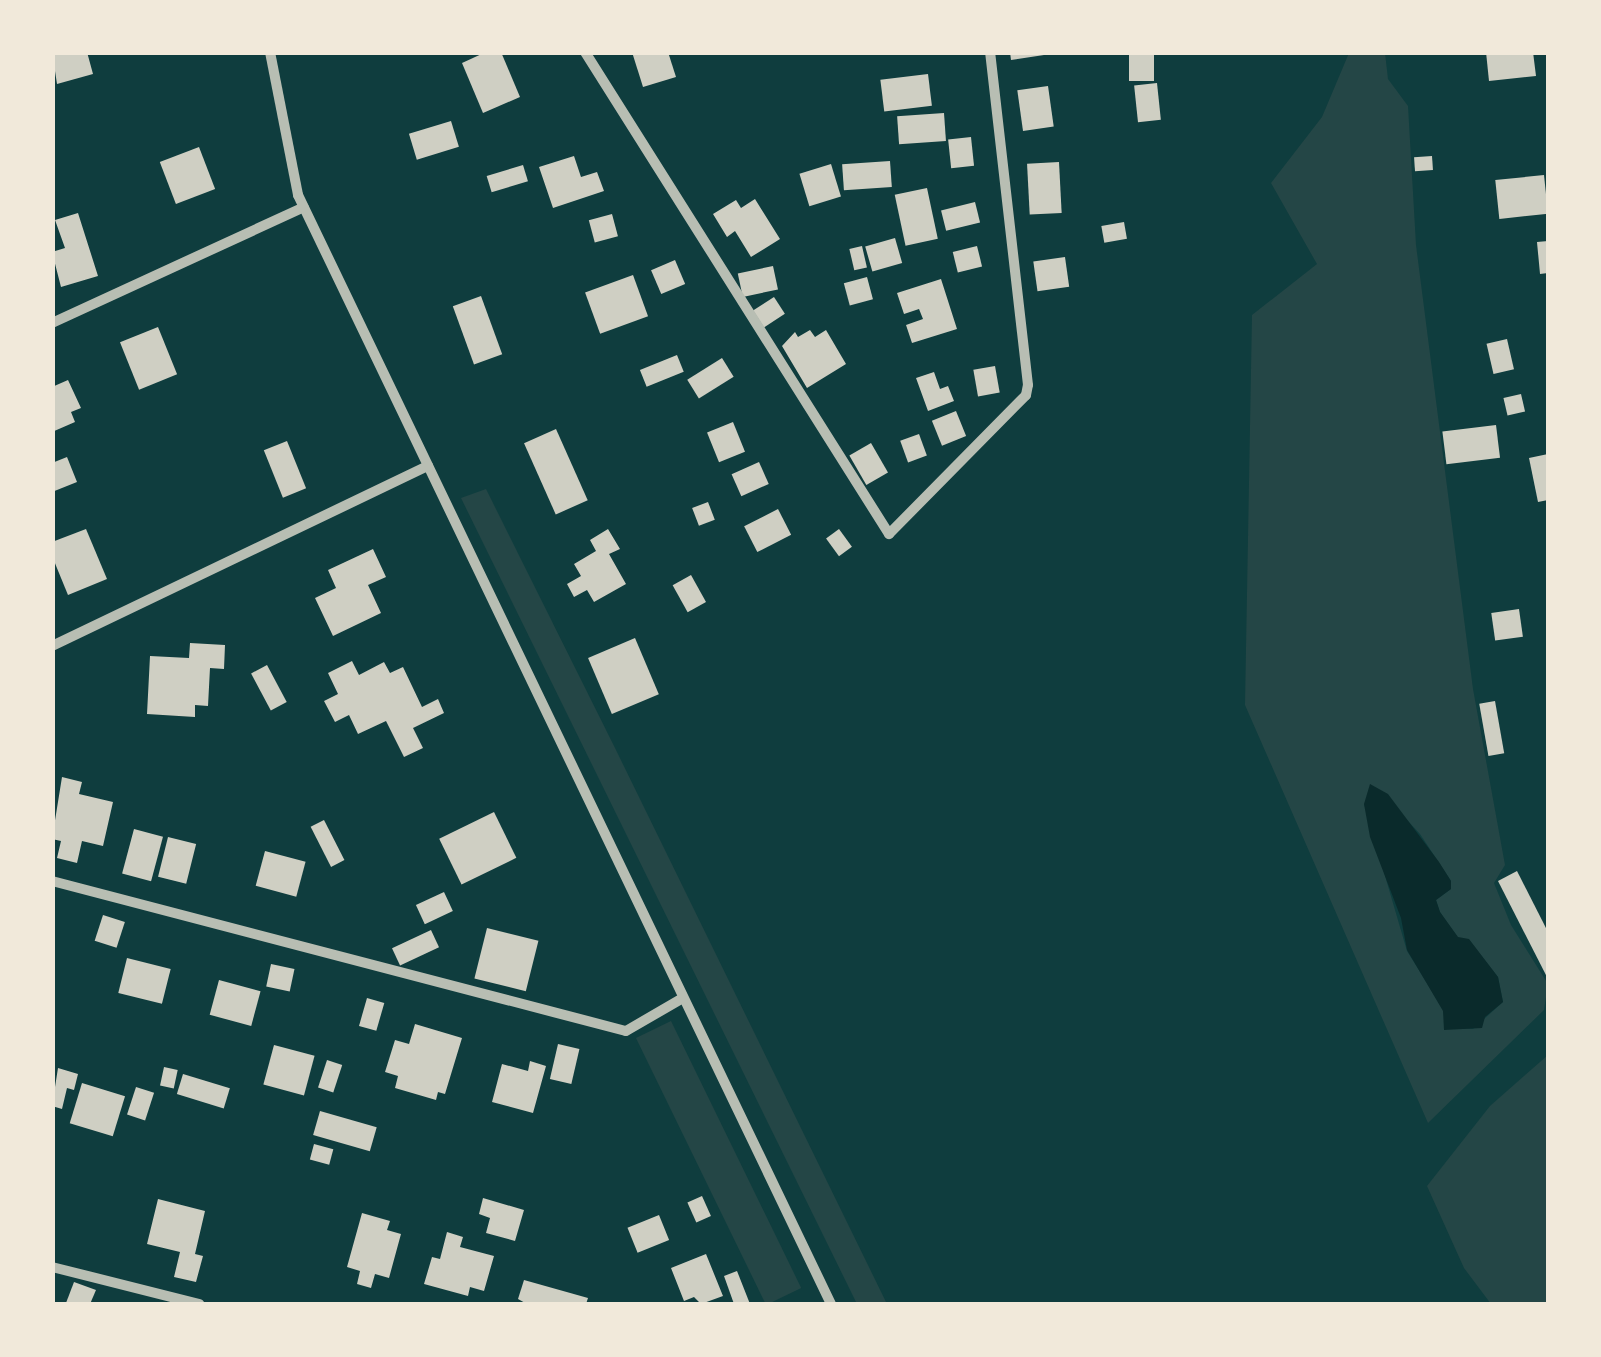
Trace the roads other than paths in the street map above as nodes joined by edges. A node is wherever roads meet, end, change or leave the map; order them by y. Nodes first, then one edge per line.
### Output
1 (270, 52) edge
2 (586, 52) edge
3 (990, 52) edge
4 (304, 208) junction
5 (52, 323) edge
6 (428, 466) junction
7 (52, 646) edge
8 (52, 881) edge
9 (683, 998) junction
10 (52, 1266) edge
11 (199, 1304) edge
12 (830, 1304) edge

1 - 4 street
2 - 3 street
4 - 5 street
4 - 6 street
6 - 7 street
6 - 9 street
8 - 9 street
9 - 12 street
10 - 11 street

